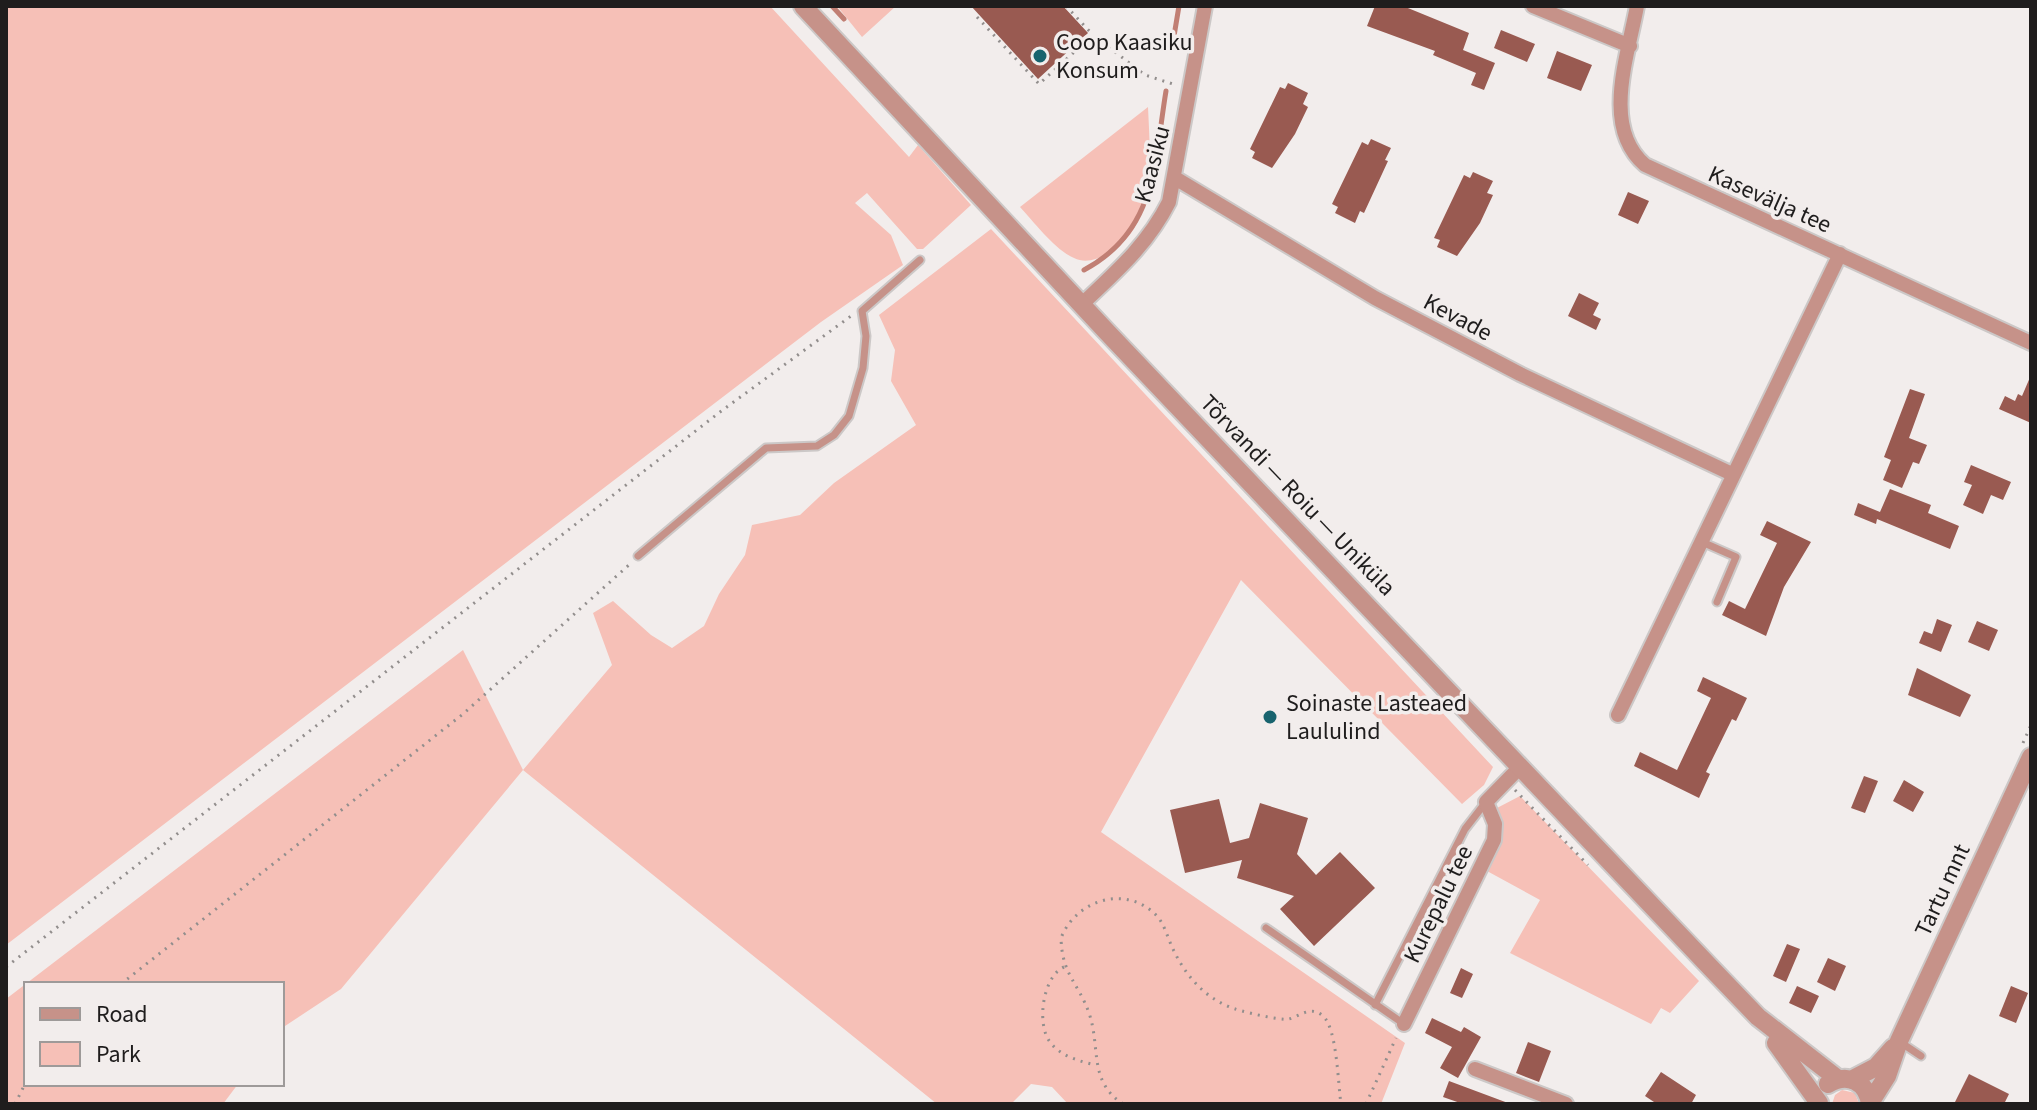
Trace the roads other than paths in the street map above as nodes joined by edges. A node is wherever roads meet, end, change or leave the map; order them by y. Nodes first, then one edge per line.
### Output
1 (803, 6) edge
2 (1205, 6) edge
3 (1533, 6) edge
4 (1637, 6) edge
5 (1630, 46) junction
6 (1175, 178) junction
7 (1840, 254) junction
8 (920, 260) dead end
9 (1082, 304) junction
10 (2031, 343) edge
11 (1732, 474) junction
12 (1700, 541) junction
13 (638, 556) road end
14 (1717, 602) dead end
15 (1618, 715) dead end
16 (2031, 757) edge
17 (1521, 766) junction
18 (1486, 802) junction
19 (1266, 928) dead end
20 (1375, 1005) junction
21 (1758, 1017) junction
22 (1404, 1024) joint
23 (1898, 1042) junction
24 (1921, 1056) dead end
25 (1475, 1069) dead end
26 (1845, 1079) junction
27 (1819, 1103) edge
28 (1566, 1104) edge
29 (1870, 1104) edge

1 - 9 street, Tõrvandi — Roiu — Uniküla
2 - 6 street, Kaasiku
3 - 5 street
4 - 5 street, Kasevälja tee
5 - 7 street, Kasevälja tee
6 - 9 street, Kaasiku
6 - 11 street, Kevade
7 - 10 street, Kasevälja tee
7 - 11 street
8 - 13 lane
9 - 17 street, Tõrvandi — Roiu — Uniküla
11 - 12 street
12 - 14 lane
12 - 15 street
16 - 23 street, Tartu mnt
17 - 18 street, Kurepalu tee
17 - 21 street, Tõrvandi — Roiu — Uniküla
18 - 20 lane, Kurepalu tee
18 - 22 street, Kurepalu tee
19 - 20 lane
20 - 22 lane
21 - 26 street, Tõrvandi — Roiu — Uniküla
21 - 27 street, Tõrvandi — Roiu — Uniküla
23 - 24 lane
23 - 26 street, Tartu mnt
23 - 29 street, Tartu mnt
25 - 28 street
26 - 27 street, Tartu mnt
26 - 29 street, Tõrvandi — Roiu — Uniküla

